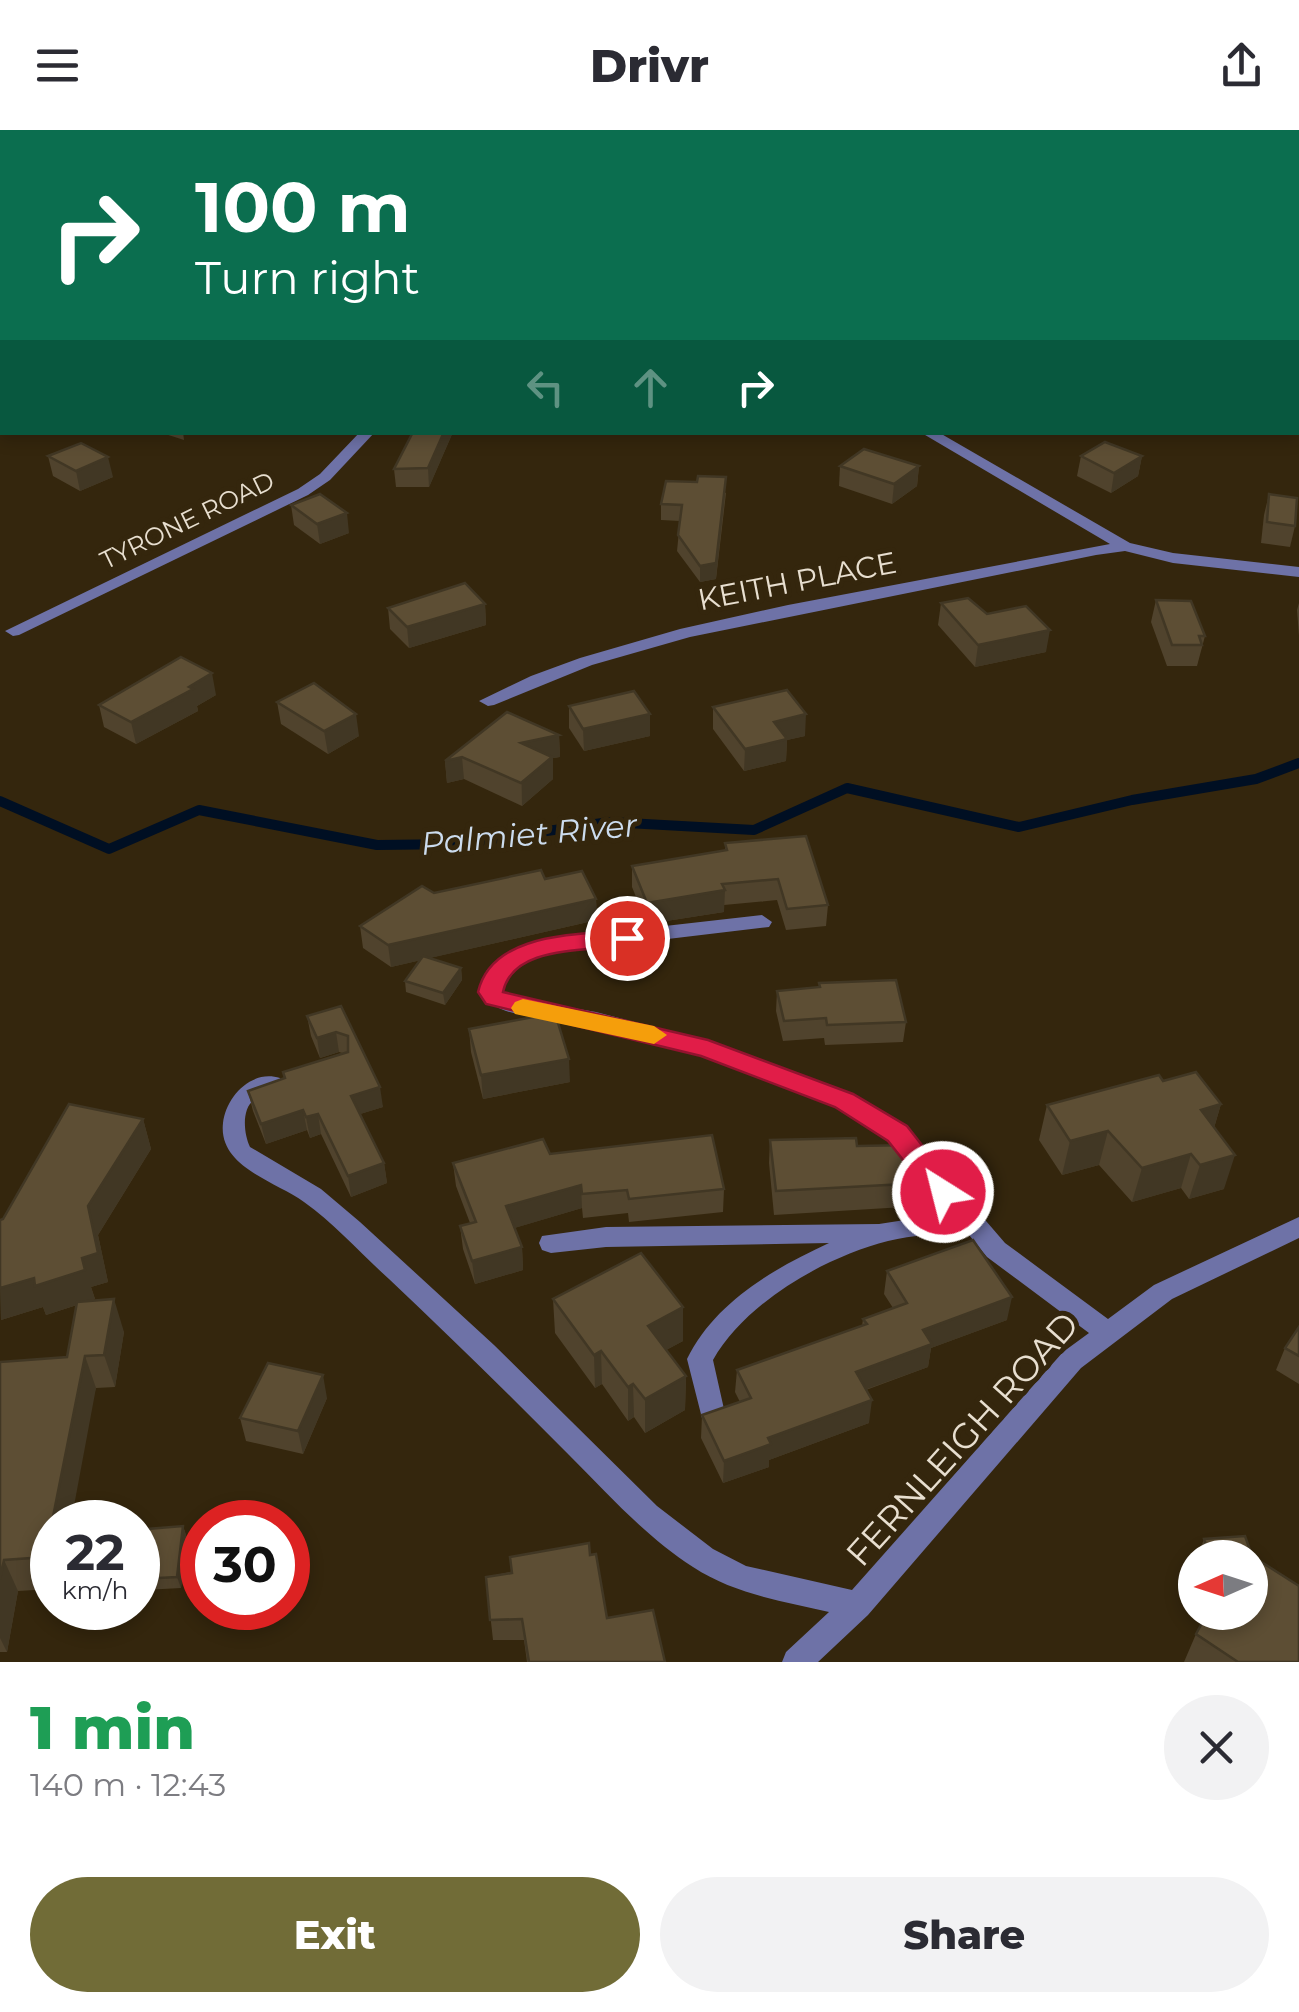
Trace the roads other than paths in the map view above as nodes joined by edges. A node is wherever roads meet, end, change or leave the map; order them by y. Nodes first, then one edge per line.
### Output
1 (365, 435) edge
2 (932, 435) edge
3 (1125, 546) junction
4 (1299, 572) edge
5 (13, 631) dead end
6 (488, 701) dead end
7 (762, 922) dead end
8 (303, 1075) edge
9 (967, 1220) junction
10 (1299, 1227) edge
11 (886, 1232) junction
12 (551, 1242) dead end
13 (1106, 1332) junction
14 (713, 1418) edge
15 (858, 1604) junction
16 (797, 1662) edge

1 - 5 street, TYRONE ROAD
2 - 3 street
3 - 4 street
3 - 6 street, KEITH PLACE
7 - 9 street
8 - 15 street
9 - 11 street
9 - 13 street
10 - 13 street, FERNLEIGH ROAD
11 - 12 street
11 - 14 street
13 - 15 street, FERNLEIGH ROAD
15 - 16 street, FERNLEIGH ROAD

